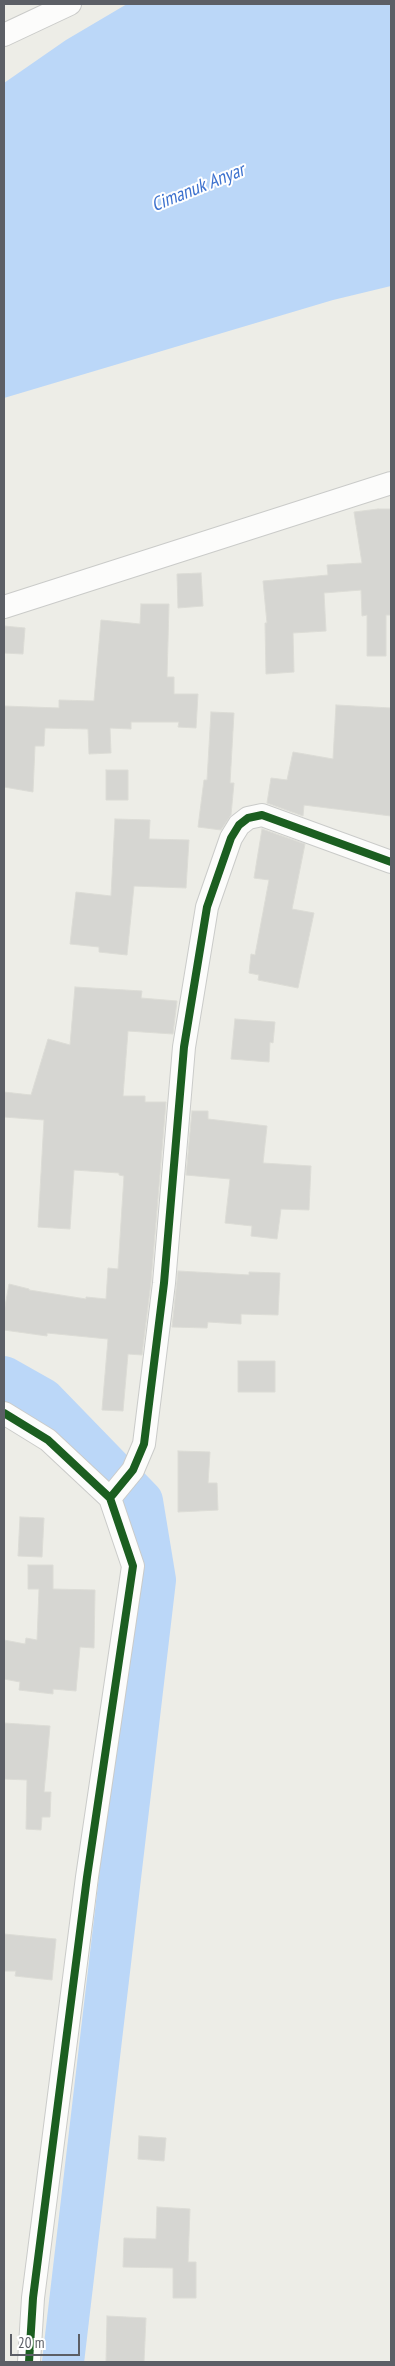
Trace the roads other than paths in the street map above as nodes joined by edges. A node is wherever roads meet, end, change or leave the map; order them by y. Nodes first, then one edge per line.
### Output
1 (70, 4) edge
2 (4, 35) edge
3 (391, 483) edge
4 (4, 608) edge
5 (391, 862) edge
6 (4, 1413) edge
7 (114, 1494) junction
8 (29, 2362) edge

1 - 2 street
3 - 4 street
5 - 7 street
6 - 7 street
7 - 8 street

